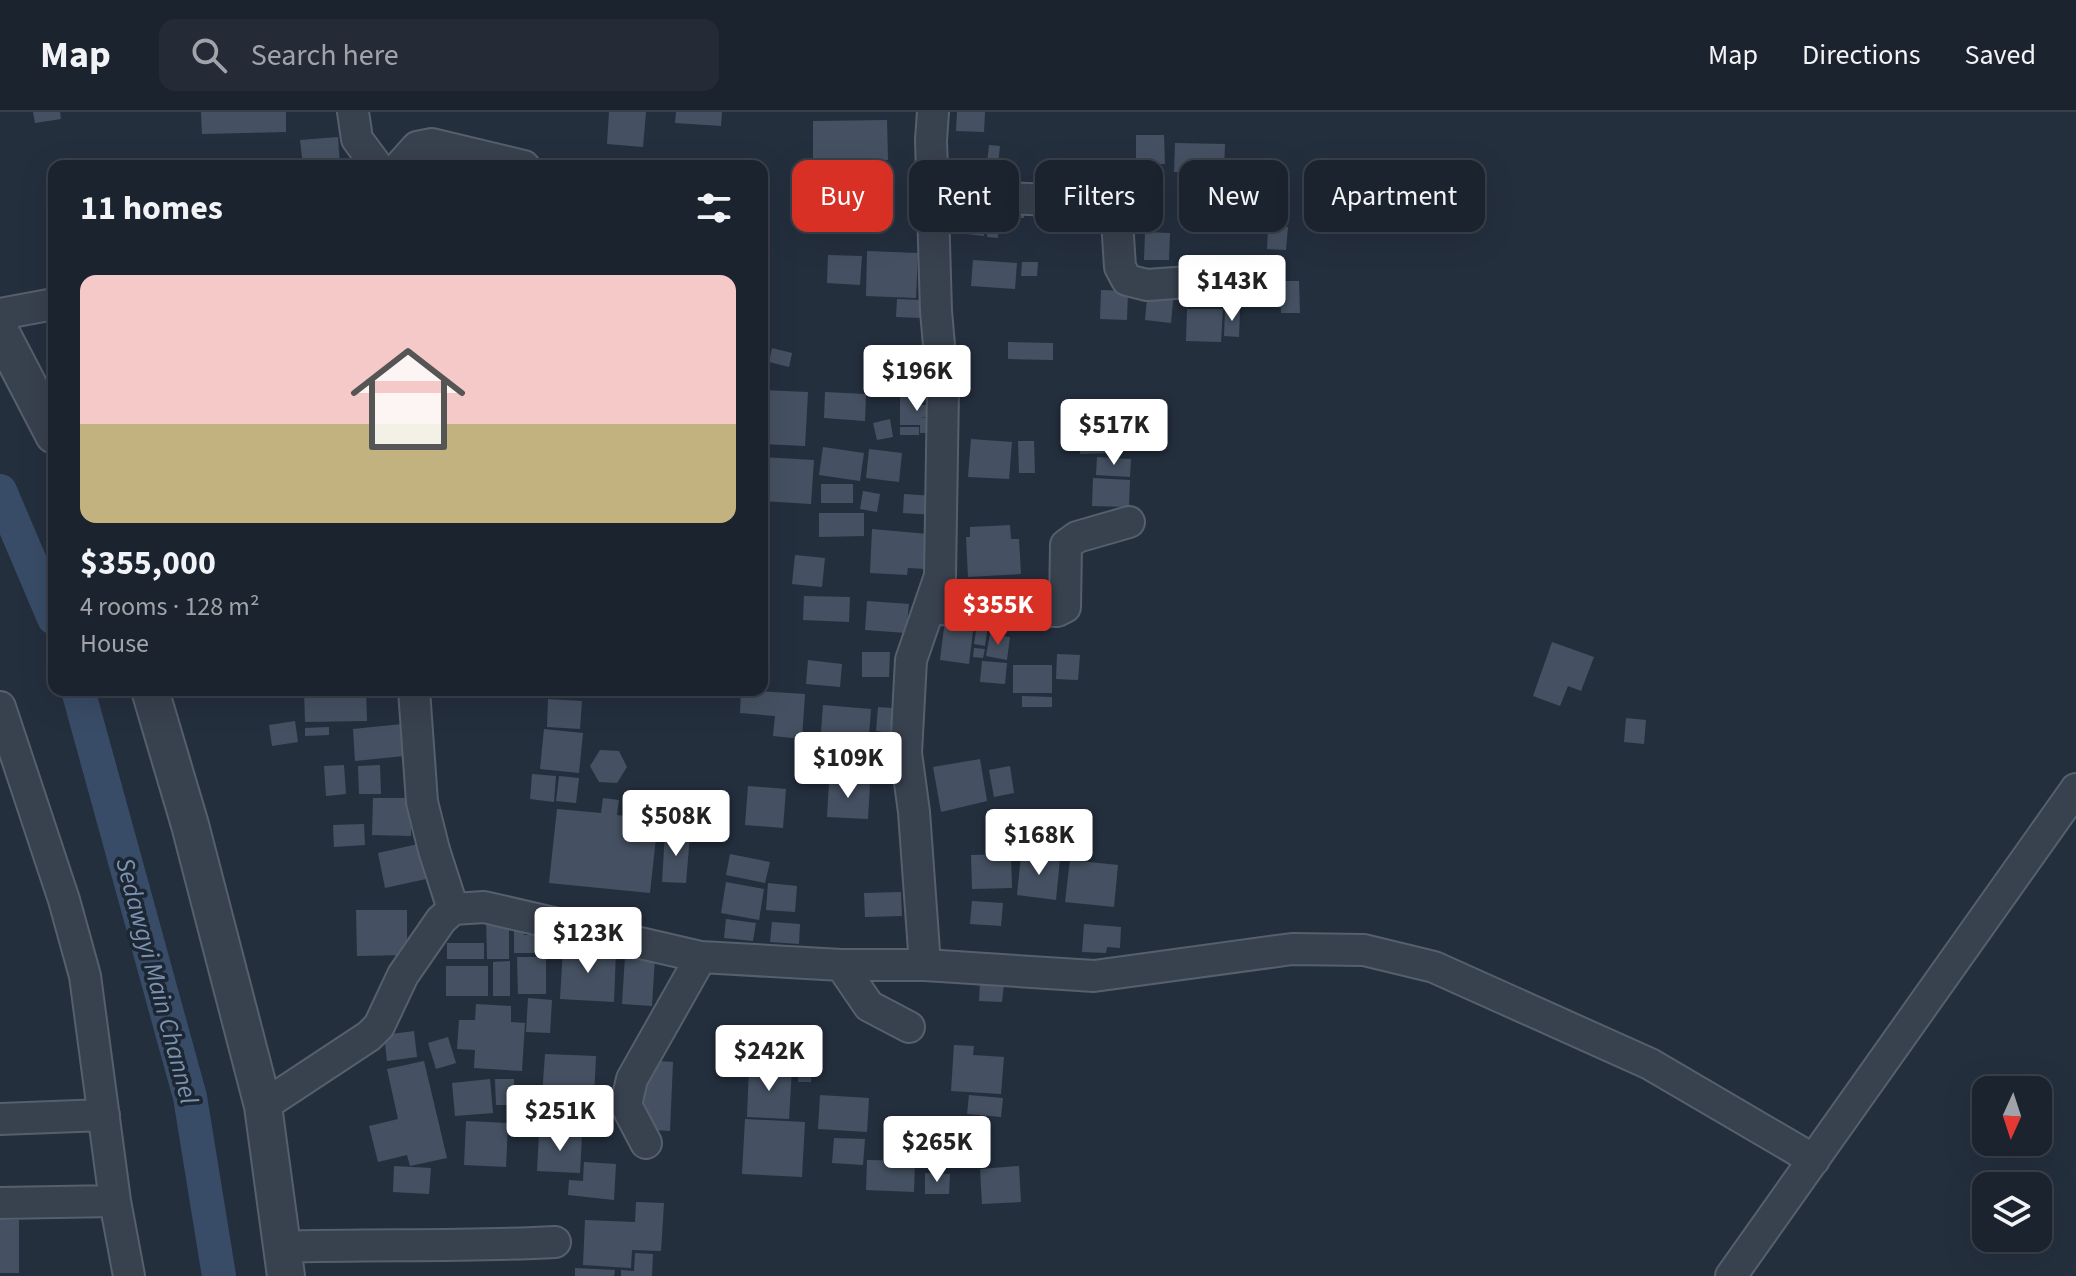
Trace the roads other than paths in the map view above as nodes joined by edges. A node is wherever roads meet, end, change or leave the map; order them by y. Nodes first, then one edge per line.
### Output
1 (353, 112) edge
2 (933, 112) edge
3 (373, 160) edge
4 (405, 160) edge
5 (499, 160) edge
6 (933, 160) edge
7 (1019, 199) edge
8 (934, 232) edge
9 (1247, 278) dead end
10 (48, 305) edge
11 (0, 314) edge
12 (0, 331) edge
13 (48, 423) edge
14 (1129, 522) dead end
15 (929, 609) junction
16 (152, 696) edge
17 (414, 696) edge
18 (0, 707) edge
19 (2076, 789) edge
20 (453, 909) junction
21 (701, 957) junction
22 (841, 965) junction
23 (925, 965) junction
24 (909, 1027) dead end
25 (263, 1106) junction
26 (104, 1115) junction
27 (0, 1119) edge
28 (646, 1143) dead end
29 (1814, 1160) junction
30 (115, 1201) junction
31 (0, 1203) edge
32 (555, 1242) dead end
33 (284, 1261) edge
34 (129, 1276) edge
35 (1731, 1276) edge

1 - 3 street
2 - 6 street
4 - 5 street
7 - 9 street
8 - 15 street
10 - 11 street
12 - 13 street
14 - 15 street
15 - 23 street
16 - 25 street
17 - 20 street
18 - 26 street
19 - 29 street
20 - 21 street
20 - 25 street
21 - 22 street
21 - 28 street
22 - 23 street
22 - 24 street
23 - 29 street
25 - 33 street
26 - 27 street
26 - 30 street
29 - 35 street
30 - 31 street
30 - 34 street
32 - 33 street

